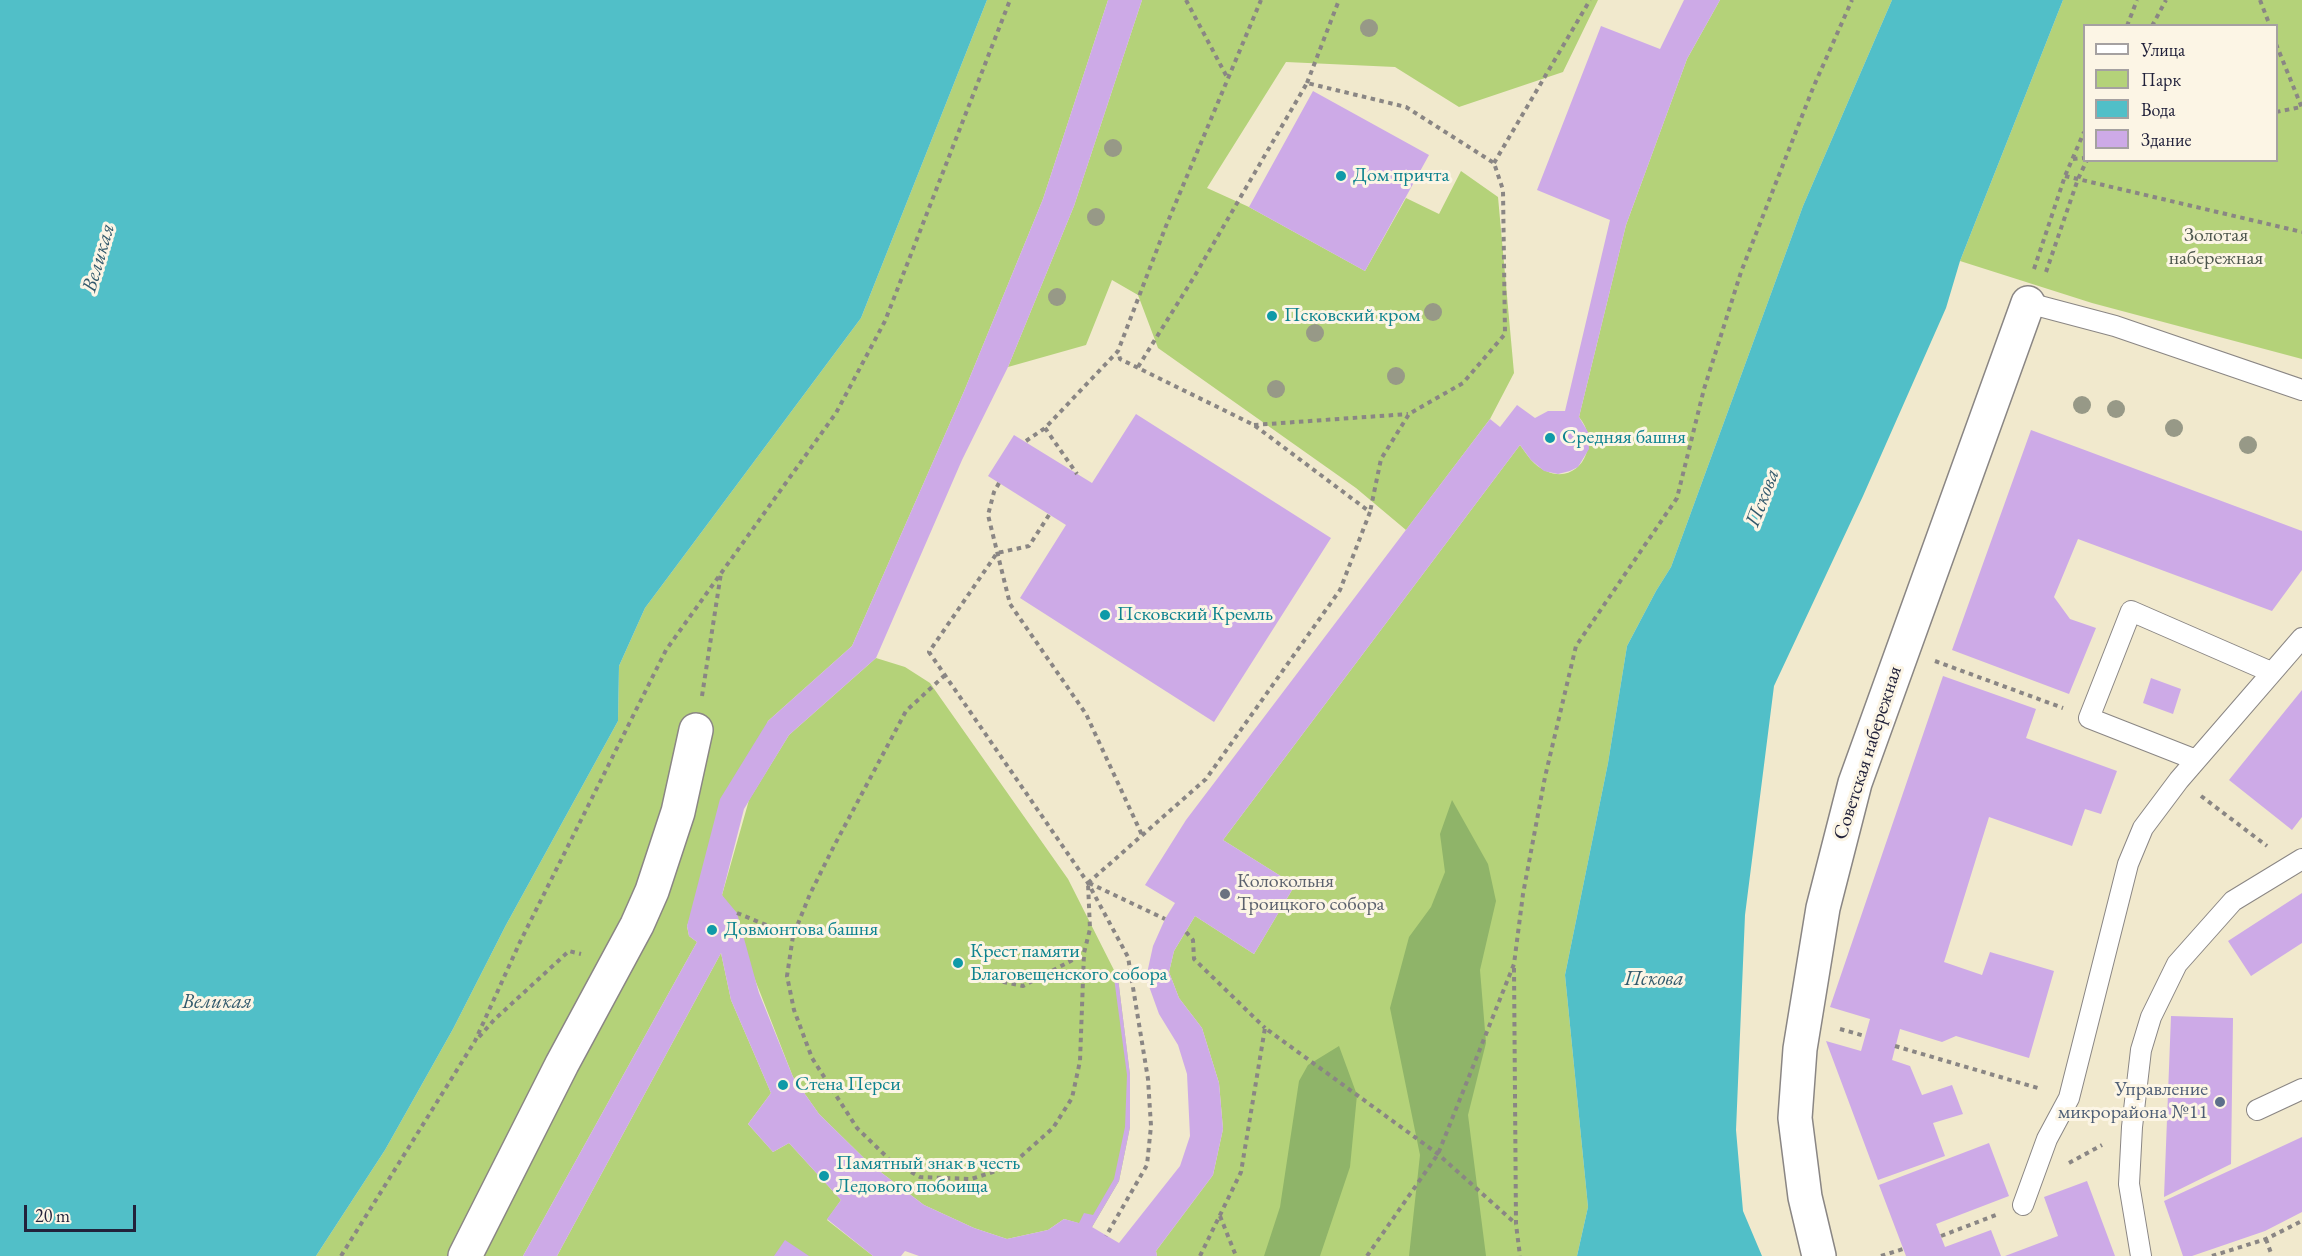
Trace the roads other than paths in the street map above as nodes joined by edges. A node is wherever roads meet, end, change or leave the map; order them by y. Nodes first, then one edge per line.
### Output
1 (2028, 303) joint
2 (2302, 390) edge
3 (2302, 638) edge
4 (2271, 672) junction
5 (696, 730) road end
6 (2196, 760) junction
7 (2297, 862) edge
8 (2302, 1089) edge
9 (2257, 1110) dead end
10 (2026, 1196) road end
11 (465, 1256) edge
12 (1819, 1256) edge
13 (2141, 1256) edge

1 - 2 lane
1 - 12 street, Советская набережная
3 - 4 lane
4 - 6 lane
4 - 6 lane
5 - 11 street
6 - 10 lane
7 - 13 lane
8 - 9 lane

